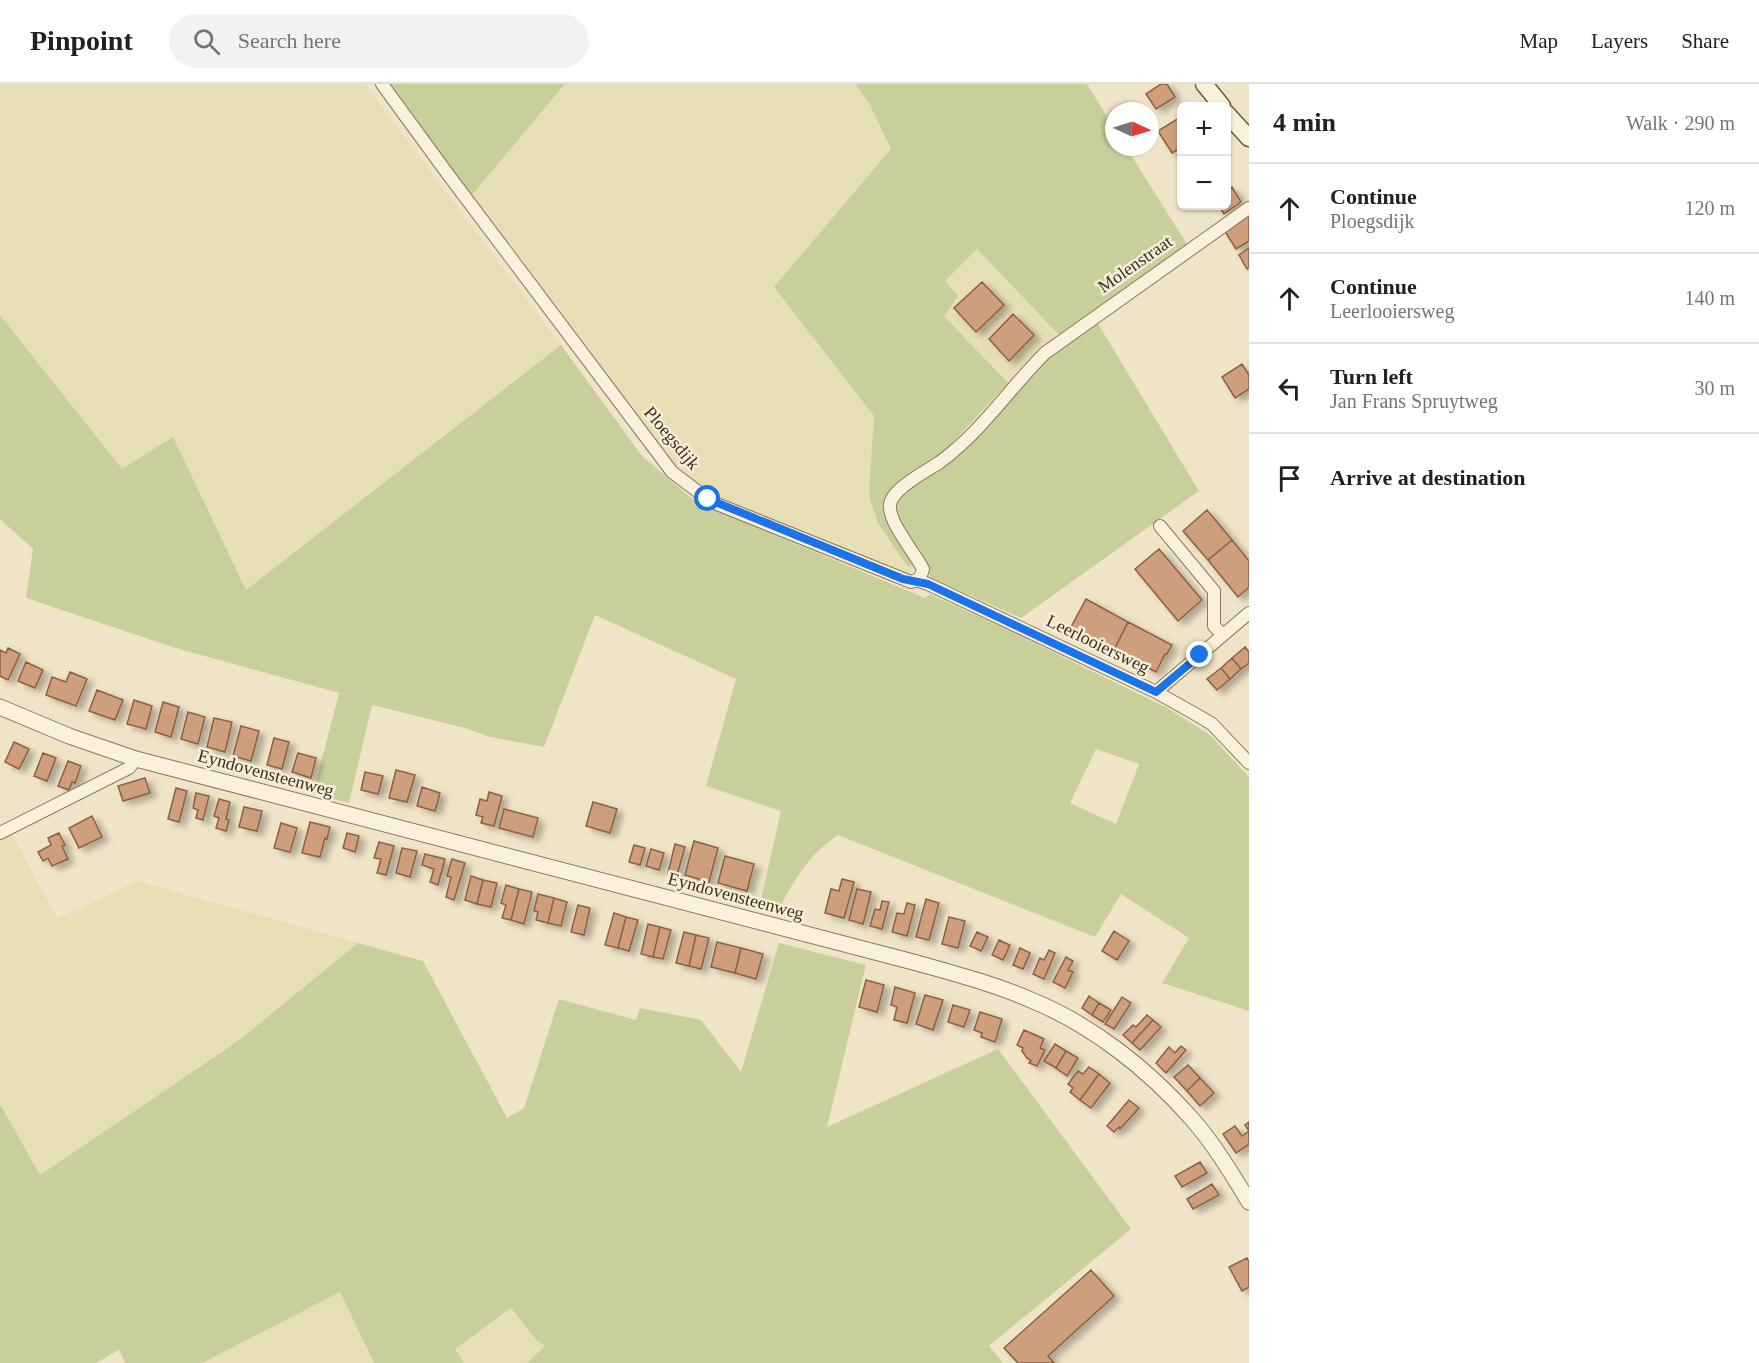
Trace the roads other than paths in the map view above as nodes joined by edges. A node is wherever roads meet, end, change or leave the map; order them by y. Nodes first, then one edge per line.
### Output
1 (382, 84) edge
2 (1204, 84) edge
3 (1219, 102) edge
4 (1231, 118) edge
5 (1249, 138) edge
6 (1249, 208) edge
7 (1160, 526) dead end
8 (916, 580) junction
9 (1249, 613) edge
10 (1223, 635) junction
11 (1156, 692) junction
12 (0, 707) edge
13 (136, 759) junction
14 (1249, 763) edge
15 (0, 833) edge
16 (1249, 1202) edge

1 - 8 street, Ploegsdijk
2 - 3 main road
4 - 5 main road
6 - 8 street, Molenstraat
7 - 10 street
8 - 11 street, Leerlooiersweg
9 - 10 street
10 - 11 street
11 - 14 street, Leerlooiersweg
12 - 13 street, Eyndovensteenweg
13 - 15 street
13 - 16 street, Eyndovensteenweg

